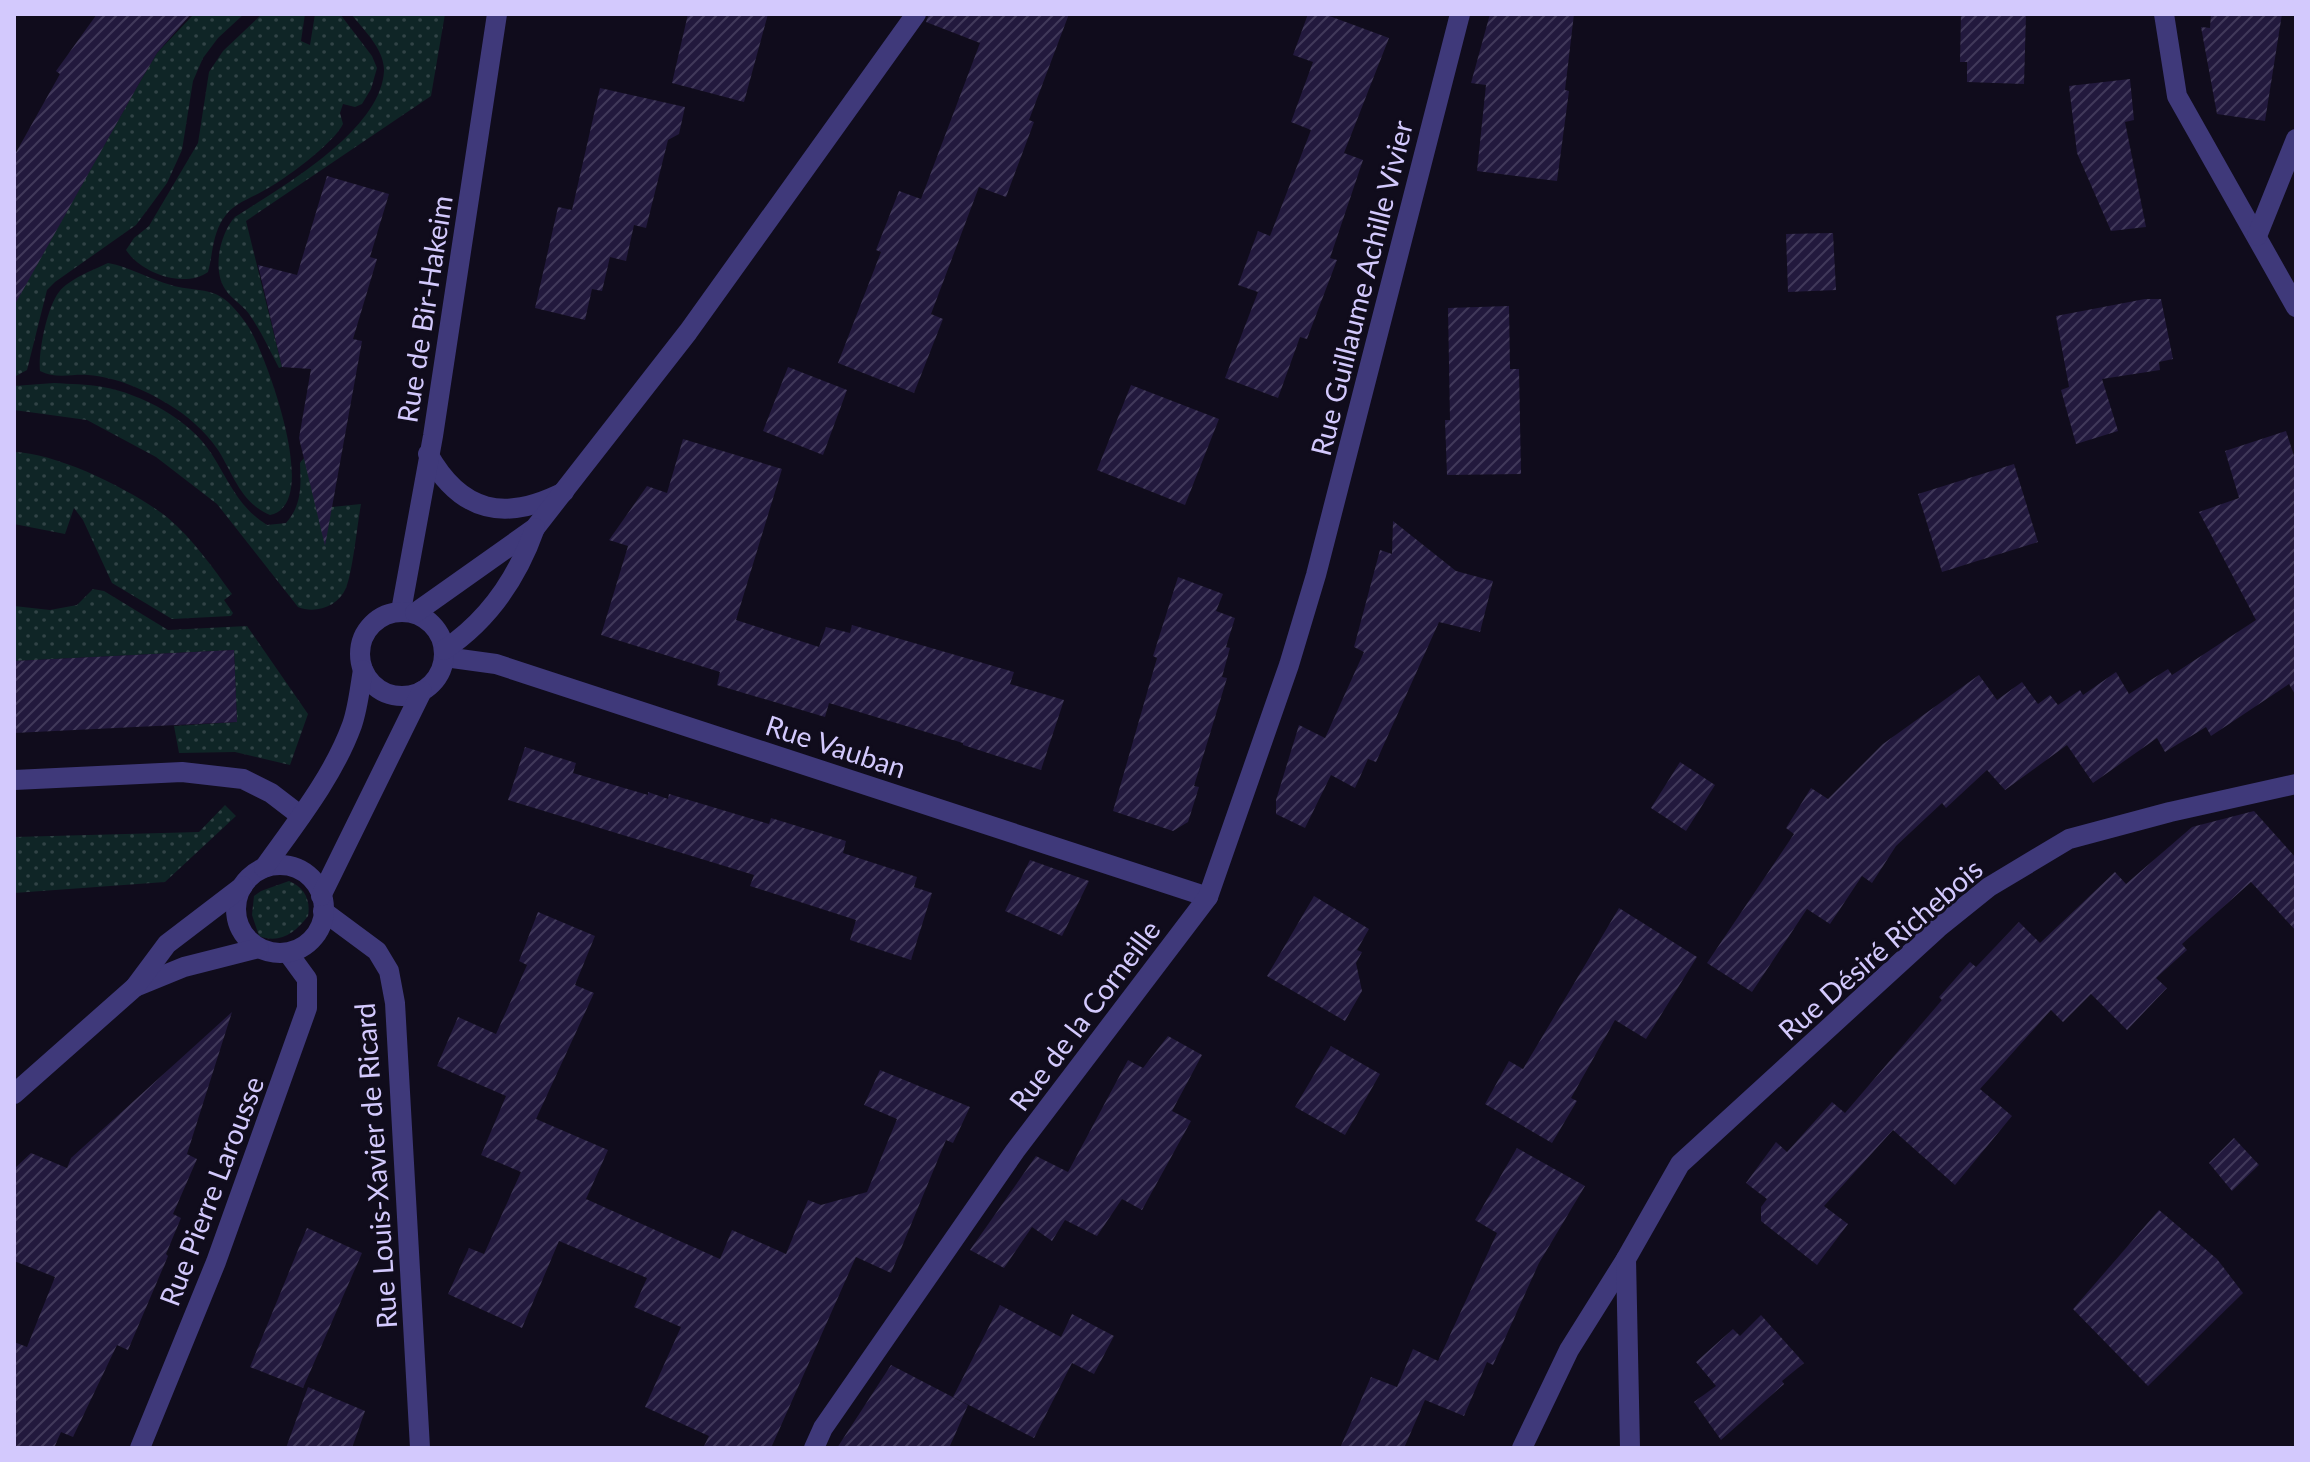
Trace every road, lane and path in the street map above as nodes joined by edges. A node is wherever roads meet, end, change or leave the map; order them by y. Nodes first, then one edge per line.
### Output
1 (497, 14) edge
2 (916, 14) edge
3 (1460, 14) edge
4 (2164, 14) edge
5 (2296, 139) edge
6 (2257, 236) junction
7 (2296, 307) edge
8 (428, 454) junction
9 (564, 492) junction
10 (535, 528) junction
11 (1316, 575) joint
12 (408, 612) junction
13 (444, 653) junction
14 (363, 670) junction
15 (422, 691) junction
16 (14, 780) edge
17 (2296, 784) edge
18 (301, 816) junction
19 (264, 868) junction
20 (243, 886) junction
21 (1208, 897) junction
22 (322, 904) junction
23 (259, 948) junction
24 (288, 953) junction
25 (135, 987) junction
26 (14, 1094) edge
27 (1626, 1259) junction
28 (140, 1448) edge
29 (420, 1448) edge
30 (814, 1448) edge
31 (1522, 1448) edge
32 (1630, 1448) edge

1 - 8 street, Rue de Bir-Hakeim
2 - 9 street
3 - 11 street, Rue Guillaume Achille Vivier
4 - 6 street
5 - 6 street
6 - 7 street
8 - 9 street
8 - 12 street, Rue de Bir-Hakeim
9 - 10 street
10 - 12 street
10 - 13 street
11 - 21 street, Rue de la Corneille
12 - 13 street
12 - 14 street
13 - 15 street
13 - 21 street, Rue Vauban
14 - 15 street
14 - 18 street
15 - 22 street
16 - 18 street
17 - 27 street, Rue Désiré Richebois
18 - 19 street
19 - 20 street
19 - 22 street
20 - 23 street
20 - 25 street
21 - 30 street, Rue de la Corneille
22 - 24 street
22 - 29 street, Rue Louis-Xavier de Ricard
23 - 24 street
23 - 25 street
24 - 28 street, Rue Pierre Larousse
25 - 26 street
27 - 31 street, Rue Désiré Richebois
27 - 32 street

